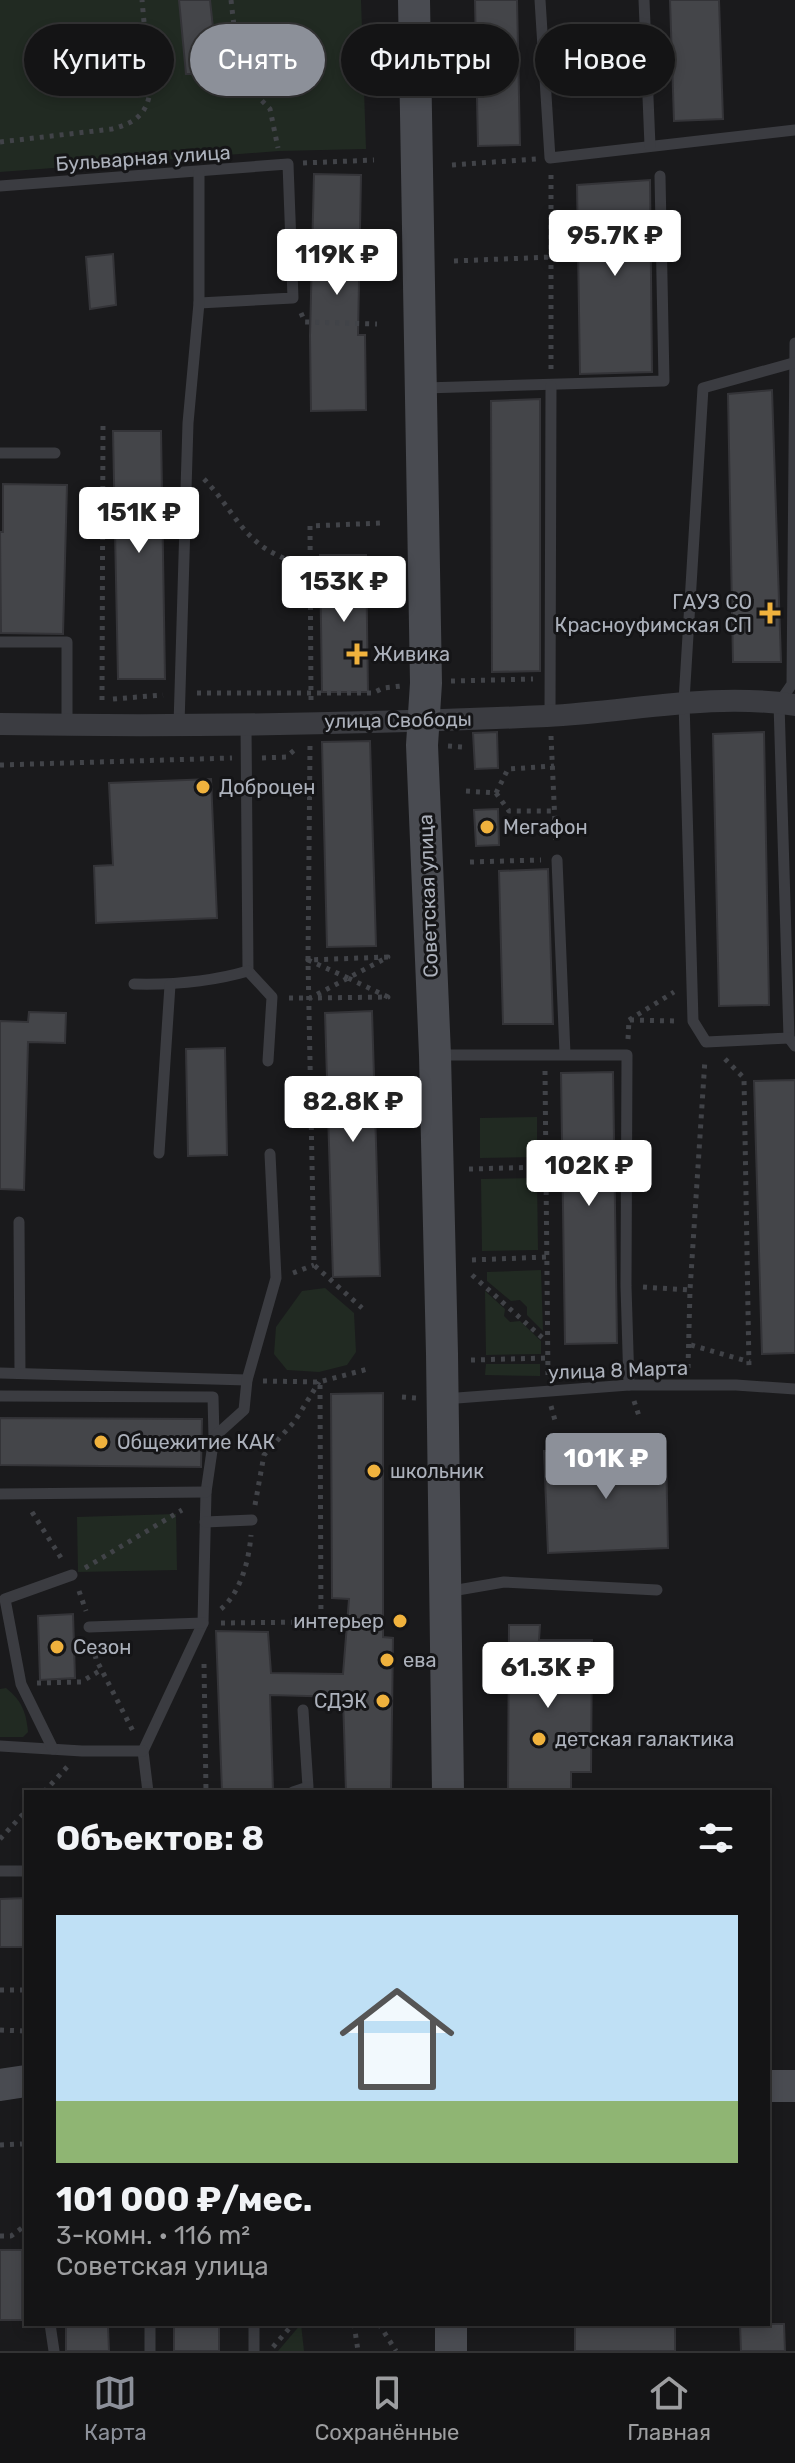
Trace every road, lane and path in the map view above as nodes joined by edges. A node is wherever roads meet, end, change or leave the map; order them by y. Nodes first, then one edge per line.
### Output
1 (142, 0) edge
2 (231, 0) edge
3 (414, 0) edge
4 (540, 0) edge
5 (644, 0) edge
6 (795, 130) edge
7 (0, 142) edge
8 (650, 146) junction
9 (550, 158) junction
10 (374, 160) dead end
11 (288, 164) junction
12 (452, 165) dead end
13 (199, 173) junction
14 (660, 176) dead end
15 (0, 186) edge
16 (552, 257) junction
17 (454, 261) dead end
18 (293, 298) junction
19 (199, 303) junction
20 (377, 324) dead end
21 (795, 343) edge
22 (793, 363) edge
23 (551, 386) junction
24 (419, 388) junction
25 (103, 424) dead end
26 (0, 453) edge
27 (55, 453) dead end
28 (188, 461) junction
29 (381, 523) dead end
30 (310, 570) junction
31 (0, 642) edge
32 (549, 679) junction
33 (426, 683) junction
34 (181, 693) junction
35 (311, 693) junction
36 (102, 700) junction
37 (67, 701) junction
38 (684, 701) junction
39 (787, 704) edge
40 (550, 716) junction
41 (422, 720) junction
42 (310, 722) junction
43 (0, 724) edge
44 (67, 725) junction
45 (179, 725) junction
46 (246, 725) junction
47 (554, 766) junction
48 (466, 791) dead end
49 (496, 793) junction
50 (554, 811) junction
51 (557, 860) junction
52 (470, 862) dead end
53 (308, 960) junction
54 (248, 971) junction
55 (348, 978) junction
56 (692, 981) junction
57 (134, 984) dead end
58 (170, 985) junction
59 (310, 998) junction
60 (693, 1021) junction
61 (706, 1042) junction
62 (792, 1042) edge
63 (546, 1054) junction
64 (565, 1054) junction
65 (435, 1055) junction
66 (268, 1061) dead end
67 (159, 1153) dead end
68 (270, 1154) dead end
69 (545, 1167) junction
70 (469, 1169) dead end
71 (19, 1222) dead end
72 (546, 1257) junction
73 (472, 1260) dead end
74 (472, 1275) dead end
75 (626, 1286) junction
76 (690, 1290) junction
77 (362, 1308) dead end
78 (547, 1342) junction
79 (691, 1345) junction
80 (547, 1358) junction
81 (471, 1360) dead end
82 (750, 1362) junction
83 (368, 1369) dead end
84 (0, 1373) edge
85 (20, 1373) junction
86 (247, 1380) junction
87 (319, 1382) junction
88 (629, 1385) junction
89 (687, 1385) junction
90 (748, 1387) junction
91 (795, 1389) edge
92 (548, 1391) junction
93 (0, 1396) edge
94 (442, 1399) junction
95 (214, 1437) junction
96 (206, 1492) junction
97 (0, 1494) edge
98 (252, 1520) dead end
99 (205, 1522) junction
100 (72, 1575) joint
101 (657, 1590) dead end
102 (445, 1593) junction
103 (400, 1621) dead end
104 (203, 1623) junction
105 (321, 1624) junction
106 (89, 1627) dead end
107 (101, 1670) dead end
108 (21, 1684) junction
109 (303, 1710) dead end
110 (0, 1746) edge
111 (53, 1749) junction
112 (82, 1751) junction
113 (143, 1751) junction
114 (46, 1790) edge
115 (148, 1790) edge
116 (206, 1790) edge
117 (299, 1790) edge
118 (448, 1790) edge
119 (24, 1813) edge
120 (0, 1839) edge
121 (0, 1871) edge
122 (24, 1871) edge
123 (0, 1990) edge
124 (24, 1990) edge
125 (0, 2030) edge
126 (24, 2031) edge
127 (24, 2081) edge
128 (0, 2085) edge
129 (770, 2086) edge
130 (795, 2086) edge
131 (22, 2144) dead end
132 (0, 2145) edge
133 (24, 2226) edge
134 (0, 2236) edge
135 (50, 2326) edge
136 (150, 2326) edge
137 (254, 2326) edge
138 (291, 2326) edge
139 (354, 2326) edge
140 (380, 2326) edge
141 (451, 2326) edge
142 (54, 2351) edge
143 (150, 2351) edge
144 (254, 2351) edge
145 (269, 2351) edge
146 (358, 2351) edge
147 (396, 2351) edge
148 (451, 2351) edge

1 - 7 path
2 - 11 path
3 - 24 main road, Советская улица
4 - 9 lane
5 - 8 lane
6 - 8 lane
8 - 9 lane
9 - 12 path
9 - 16 path
10 - 11 path
11 - 13 lane, Бульварная улица
11 - 18 lane
13 - 15 lane, Бульварная улица
13 - 19 lane
14 - 23 lane
16 - 17 path
16 - 23 path
18 - 19 lane
18 - 20 path
19 - 28 lane
21 - 22 lane
22 - 38 lane
22 - 39 lane
23 - 24 lane
23 - 32 lane
24 - 33 main road, Советская улица
25 - 36 path
26 - 27 lane
28 - 30 path
28 - 34 lane
29 - 30 path
30 - 35 path
31 - 37 lane
32 - 33 path
32 - 40 lane
33 - 35 path
33 - 41 main road, Советская улица
34 - 35 path
34 - 36 path
34 - 45 lane
35 - 42 path
36 - 37 path
37 - 44 lane
38 - 39 street, улица Свободы
38 - 40 street, улица Свободы
38 - 56 lane
39 - 62 lane
40 - 41 street, улица Свободы
40 - 47 path
41 - 42 street, улица Свободы
41 - 65 main road, Советская улица
42 - 46 street, улица Свободы
42 - 53 path
43 - 44 street, улица Свободы
44 - 45 street, улица Свободы
45 - 46 street, улица Свободы
46 - 54 lane
47 - 49 path
47 - 50 path
48 - 49 path
49 - 50 path
50 - 51 path
51 - 52 path
51 - 64 lane
53 - 55 path
53 - 55 path
53 - 59 path
54 - 58 lane
54 - 66 lane
55 - 59 path
55 - 59 path
56 - 60 lane
56 - 60 path
57 - 58 lane
58 - 67 lane
59 - 77 path
60 - 61 lane
61 - 62 lane
61 - 76 path
61 - 82 path
63 - 64 lane
63 - 65 lane
63 - 69 path
64 - 75 lane
65 - 94 main road, Советская улица
68 - 86 lane
69 - 70 path
69 - 72 path
71 - 85 lane
72 - 73 path
72 - 78 path
74 - 78 path
75 - 76 path
75 - 88 lane
76 - 79 path
78 - 80 path
79 - 82 path
79 - 89 path
80 - 81 path
80 - 92 path
82 - 90 path
83 - 87 path
84 - 85 lane
85 - 86 lane
86 - 87 path
86 - 95 lane
87 - 105 path
88 - 89 lane, улица 8 Марта
88 - 92 lane, улица 8 Марта
89 - 90 lane, улица 8 Марта
90 - 91 lane, улица 8 Марта
92 - 94 lane, улица 8 Марта
93 - 95 lane
94 - 102 main road, Советская улица
95 - 96 lane
96 - 97 lane
96 - 99 lane
96 - 100 path
98 - 99 lane
99 - 104 lane
100 - 108 lane
101 - 102 lane
102 - 118 main road, Советская улица
103 - 105 path
104 - 105 path
104 - 106 lane
104 - 113 lane
104 - 116 path
107 - 108 path
108 - 111 lane
109 - 117 lane
110 - 111 lane
111 - 112 lane
112 - 113 lane
112 - 114 path
113 - 115 lane
119 - 120 path
121 - 122 lane
123 - 124 path
125 - 126 path
127 - 128 main road
129 - 130 main road
131 - 132 path
133 - 134 path
135 - 142 lane
136 - 143 lane
137 - 144 lane
138 - 145 path
139 - 146 path
140 - 147 path
141 - 148 main road

